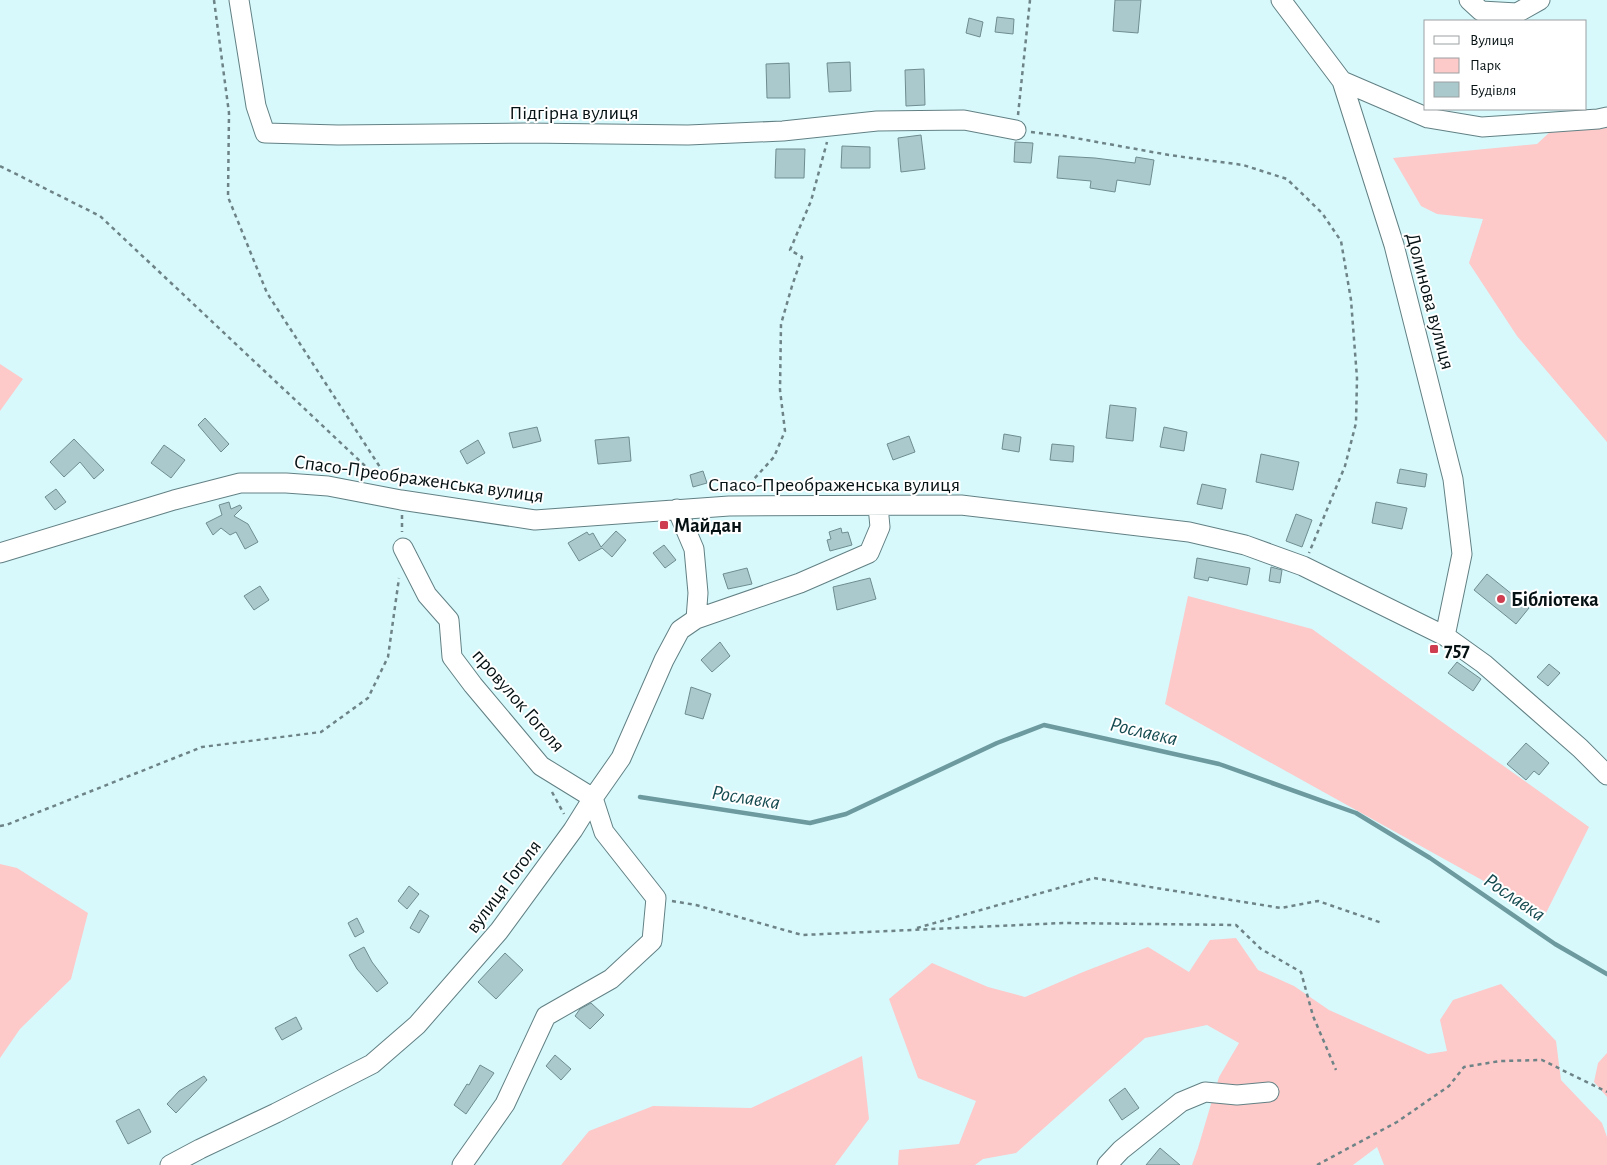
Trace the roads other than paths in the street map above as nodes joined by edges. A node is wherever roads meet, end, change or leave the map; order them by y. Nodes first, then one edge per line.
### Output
1 (239, 0) edge
2 (1281, 0) edge
3 (1470, 0) edge
4 (1540, 0) edge
5 (1342, 81) junction
6 (1607, 117) edge
7 (1016, 130) road end
8 (878, 506) junction
9 (677, 509) junction
10 (403, 548) road end
11 (0, 553) edge
12 (696, 619) junction
13 (1445, 636) junction
14 (1607, 775) edge
15 (593, 798) junction
16 (1269, 1092) dead end
17 (170, 1165) edge
18 (462, 1165) edge
19 (1107, 1165) edge

1 - 7 street, Підгірна вулиця
2 - 5 street, Долинова вулиця
3 - 4 street
5 - 6 street
5 - 13 street, Долинова вулиця
8 - 9 street, Спасо-Преображенська вулиця
8 - 12 street
8 - 13 street, Спасо-Преображенська вулиця
9 - 11 street, Спасо-Преображенська вулиця
9 - 12 street
10 - 15 street, провулок Гоголя
12 - 15 street, вулиця Гоголя
13 - 14 street, Спасо-Преображенська вулиця
15 - 17 street, вулиця Гоголя
15 - 18 street
16 - 19 street

